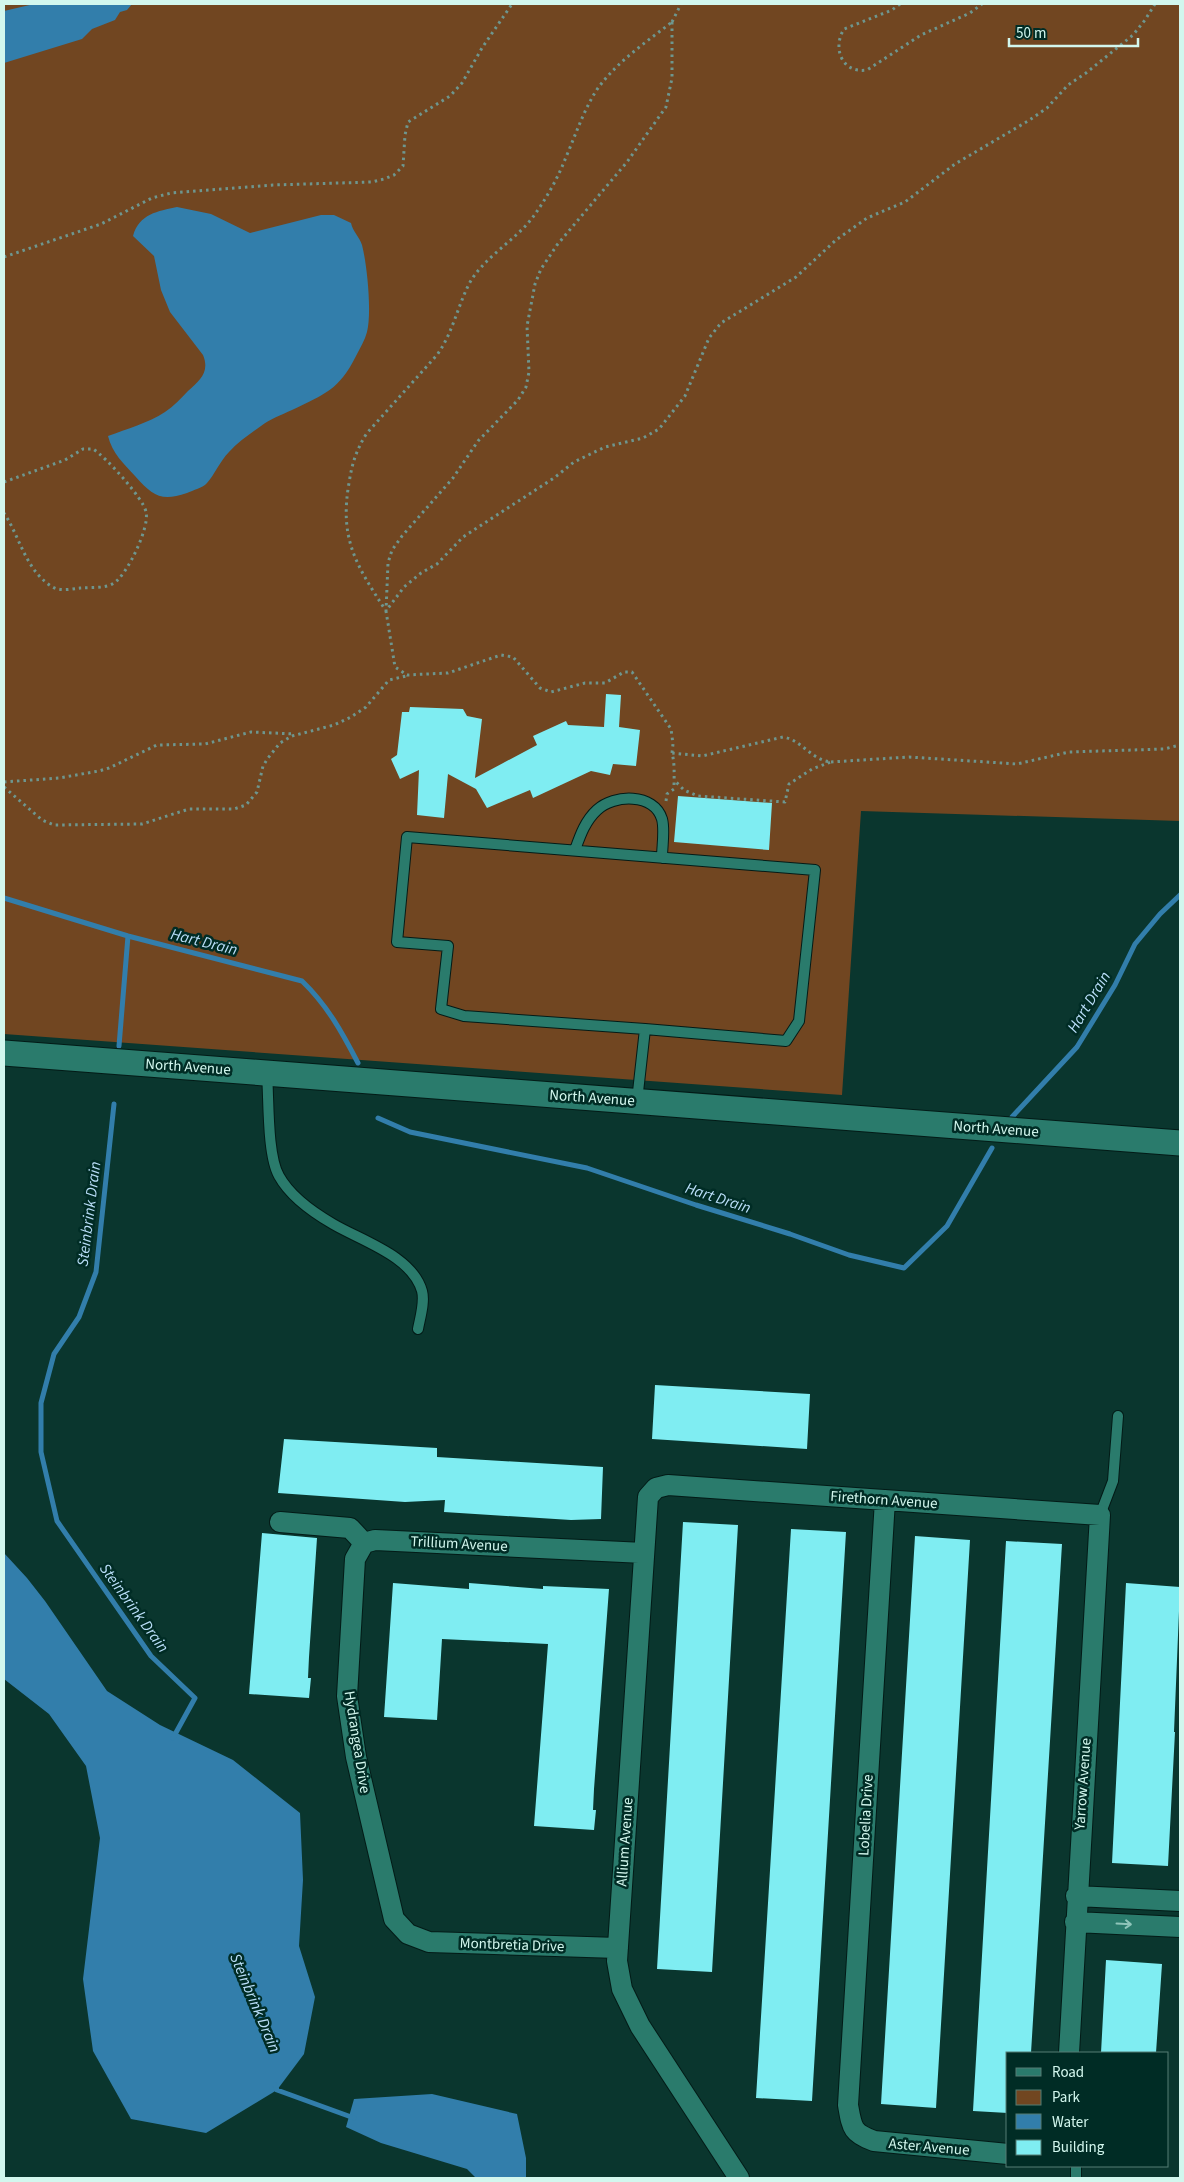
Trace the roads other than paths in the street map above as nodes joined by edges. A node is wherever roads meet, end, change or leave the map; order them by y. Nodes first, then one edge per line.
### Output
1 (575, 850) junction
2 (662, 858) junction
3 (645, 1029) junction
4 (4, 1053) edge
5 (267, 1074) junction
6 (637, 1102) junction
7 (1180, 1143) edge
8 (418, 1329) dead end
9 (1118, 1416) dead end
10 (668, 1485) joint
11 (885, 1500) junction
12 (1100, 1515) junction
13 (280, 1522) dead end
14 (364, 1543) junction
15 (644, 1553) junction
16 (1076, 1896) junction
17 (1180, 1901) edge
18 (1076, 1922) junction
19 (1180, 1927) edge
20 (408, 1934) joint
21 (618, 1948) junction
22 (1069, 2052) edge
23 (854, 2130) joint
24 (1006, 2154) edge
25 (739, 2178) edge

1 - 2 lane
1 - 2 lane
1 - 3 lane
2 - 3 lane
3 - 6 lane
4 - 5 street, North Avenue
5 - 6 street, North Avenue
5 - 8 lane
6 - 7 street, North Avenue
9 - 12 lane
10 - 11 street, Firethorn Avenue
10 - 15 street, Allium Avenue
11 - 12 street, Firethorn Avenue
11 - 23 street, Lobelia Drive
12 - 16 street, Yarrow Avenue
13 - 14 street
14 - 15 street, Trillium Avenue
14 - 20 street, Hydrangea Drive
15 - 21 street, Allium Avenue
16 - 17 street
16 - 18 street, Yarrow Avenue
18 -> 19 street
18 - 22 street, Yarrow Avenue
20 - 21 street, Montbretia Drive
21 - 25 street, Allium Avenue
23 - 24 street, Aster Avenue

